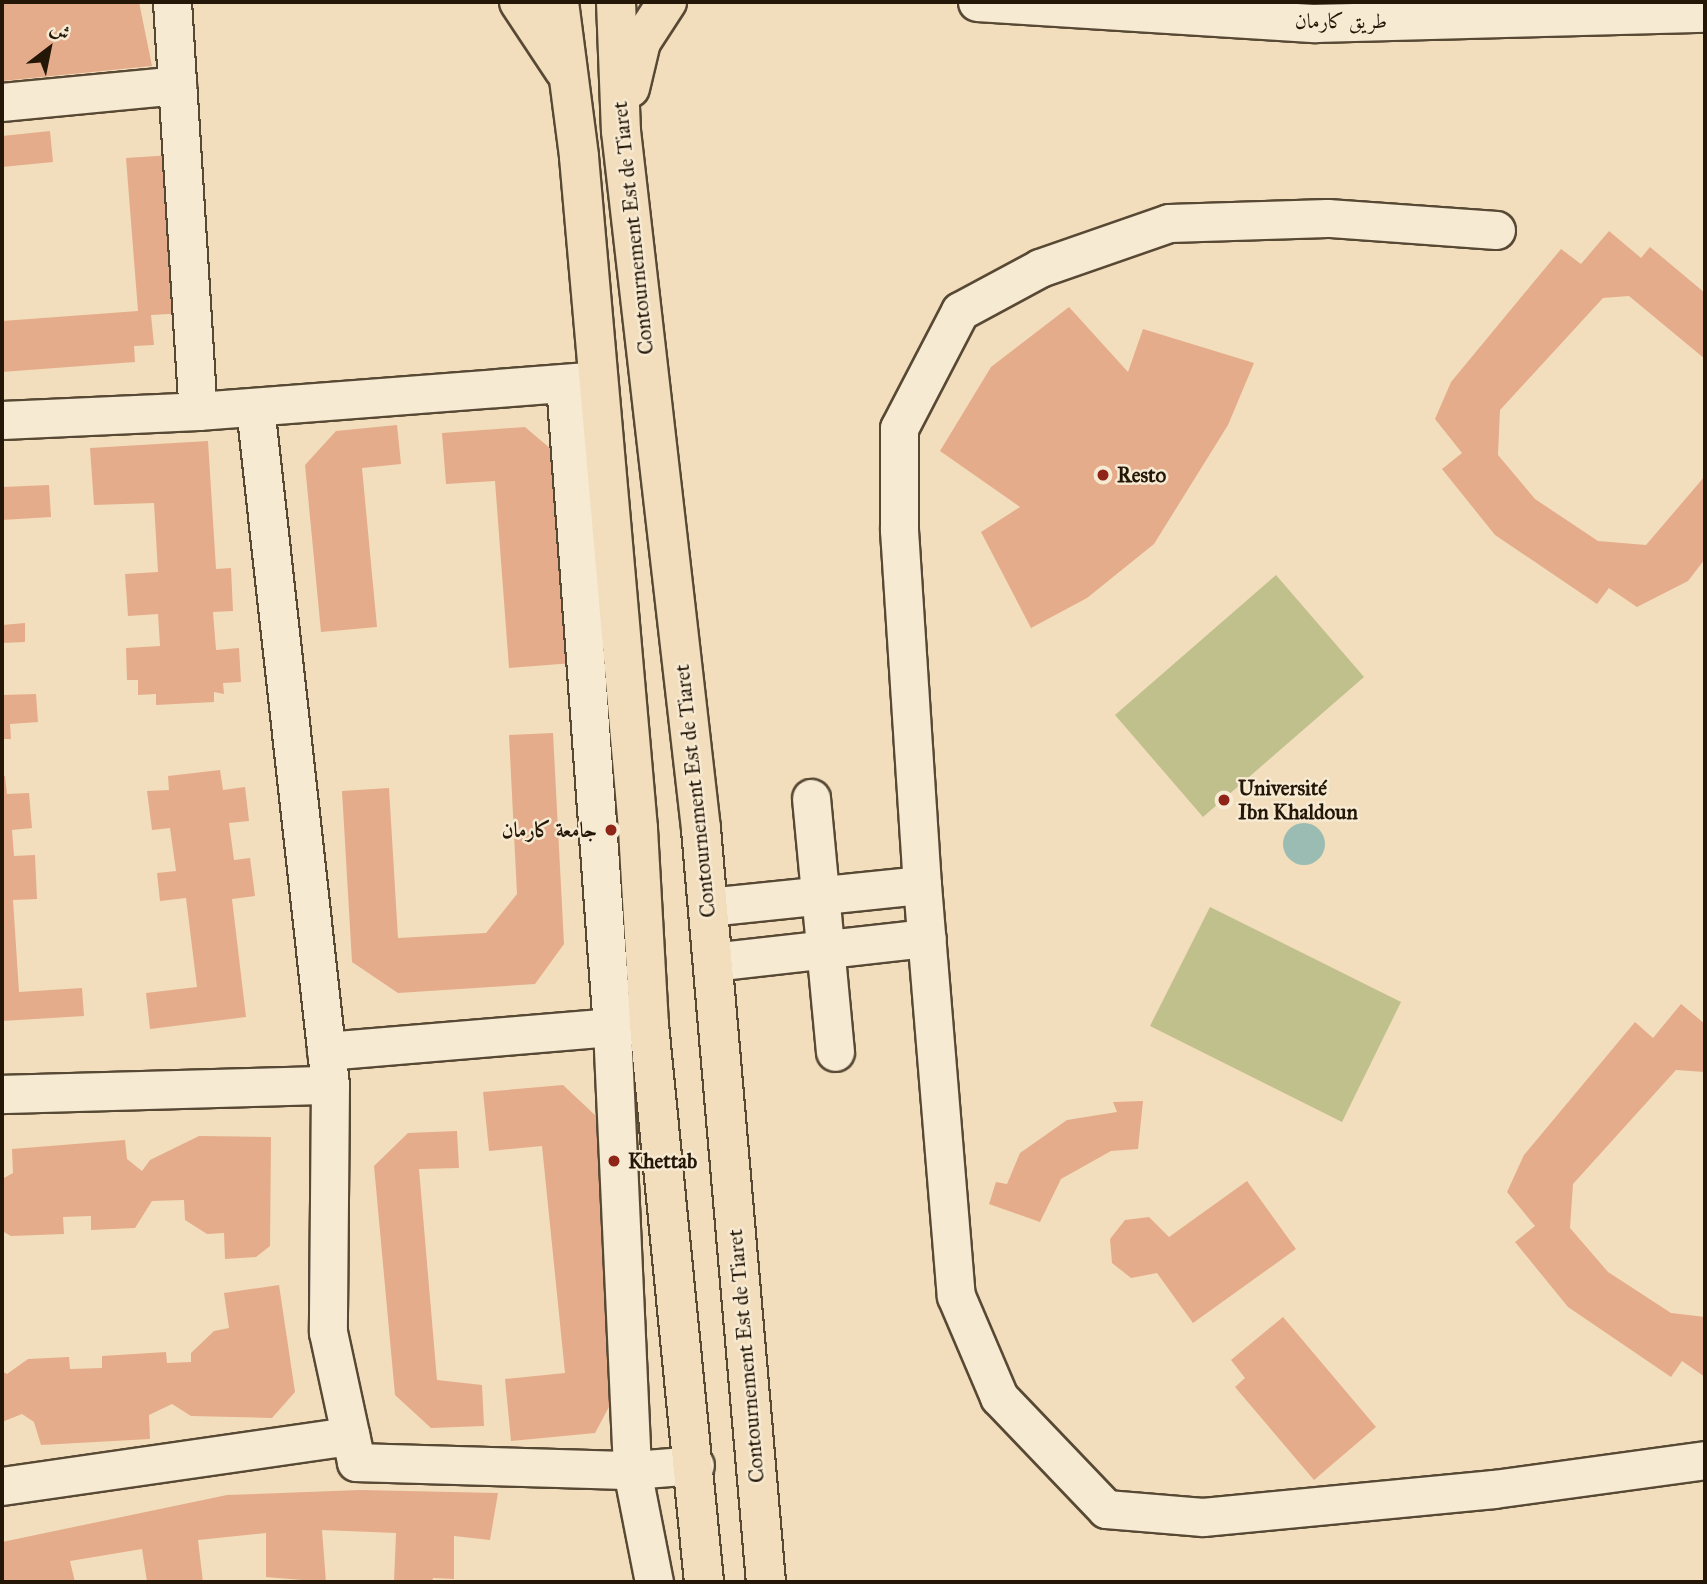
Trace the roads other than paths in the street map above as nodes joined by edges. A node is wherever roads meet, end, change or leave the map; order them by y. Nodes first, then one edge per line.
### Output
1 (172, 2) edge
2 (519, 2) edge
3 (559, 2) edge
4 (616, 2) edge
5 (667, 2) edge
6 (977, 2) edge
7 (1705, 13) edge
8 (568, 77) junction
9 (177, 85) junction
10 (2, 102) edge
11 (621, 131) junction
12 (1496, 230) dead end
13 (582, 382) junction
14 (255, 407) junction
15 (198, 411) junction
16 (2, 420) edge
17 (811, 798) dead end
18 (922, 884) junction
19 (820, 896) junction
20 (708, 908) junction
21 (927, 939) junction
22 (825, 951) junction
23 (712, 962) junction
24 (630, 1026) junction
25 (835, 1052) dead end
26 (328, 1068) junction
27 (2, 1094) edge
28 (350, 1436) junction
29 (1705, 1460) edge
30 (695, 1465) junction
31 (632, 1470) junction
32 (2, 1486) edge
33 (654, 1582) edge
34 (704, 1582) edge
35 (766, 1582) edge

1 - 9 street
2 - 8 highway
3 - 8 highway
4 - 11 highway, Contournement Est de Tiaret
5 - 11 highway
6 - 7 street, طريق كارمان
8 - 13 highway
9 - 10 street
9 - 15 street
11 - 20 highway, Contournement Est de Tiaret
12 - 18 street
13 - 14 street
13 - 24 highway
14 - 15 street
14 - 26 street
15 - 16 street
17 - 19 street
18 - 19 street
18 - 21 street
19 - 20 street
19 - 22 street
20 - 23 highway, Contournement Est de Tiaret
21 - 22 street
21 - 29 street
22 - 23 street
22 - 25 street
23 - 35 highway, Contournement Est de Tiaret
24 - 26 street
24 - 30 highway
24 - 31 street
26 - 27 street
26 - 28 street
28 - 31 street
28 - 32 street
30 - 31 street
30 - 34 highway
31 - 33 street

